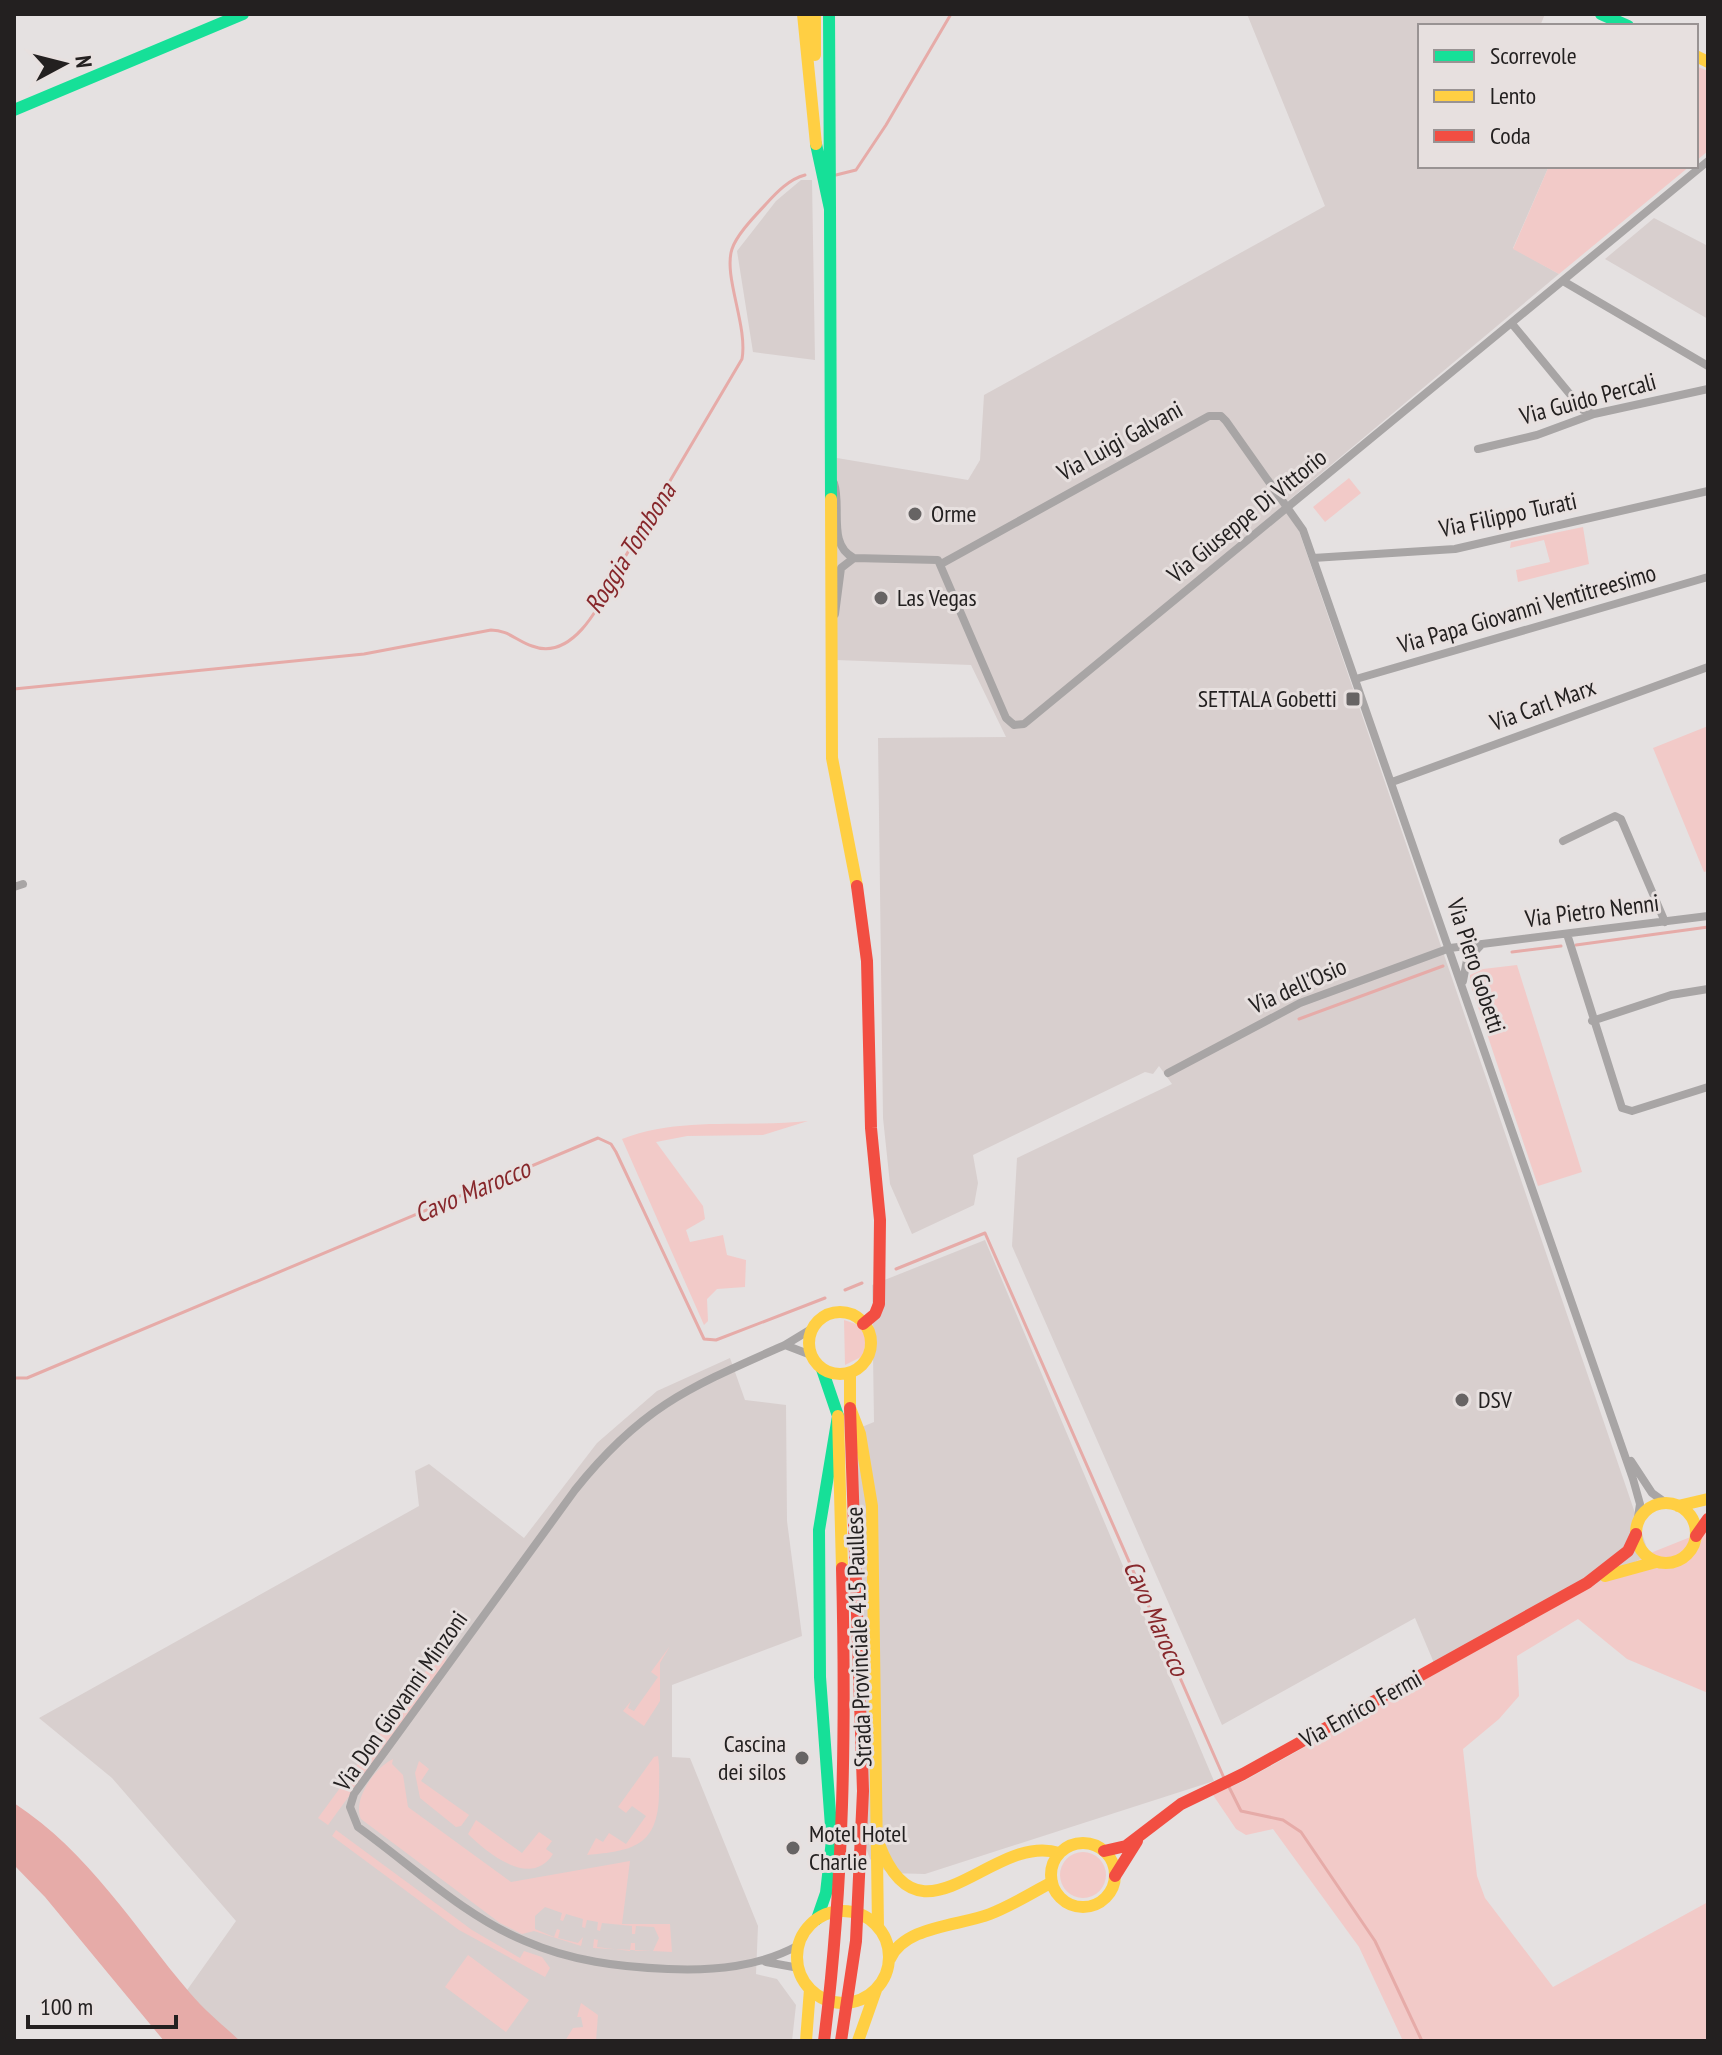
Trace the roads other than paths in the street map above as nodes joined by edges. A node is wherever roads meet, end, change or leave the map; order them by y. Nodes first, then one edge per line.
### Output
1 (243, 14) edge
2 (803, 14) edge
3 (815, 14) edge
4 (829, 14) edge
5 (836, 14) edge
6 (1601, 14) edge
7 (1624, 24) edge
8 (14, 110) edge
9 (816, 144) junction
10 (1708, 161) edge
11 (830, 172) junction
12 (830, 209) junction
13 (1563, 281) junction
14 (1513, 325) junction
15 (1708, 366) edge
16 (1708, 389) edge
17 (1594, 414) junction
18 (1478, 449) dead end
19 (832, 476) junction
20 (1708, 491) edge
21 (1289, 507) junction
22 (854, 558) junction
23 (1313, 558) junction
24 (941, 564) junction
25 (1708, 577) edge
26 (832, 622) junction
27 (1708, 667) edge
28 (1356, 679) junction
29 (1392, 782) junction
30 (1563, 841) dead end
31 (1708, 916) edge
32 (1665, 922) junction
33 (1567, 934) junction
34 (1481, 944) junction
35 (1450, 948) junction
36 (1708, 989) edge
37 (1464, 994) junction
38 (1592, 1021) junction
39 (1168, 1073) dead end
40 (1708, 1087) edge
41 (863, 1324) junction
42 (813, 1328) junction
43 (785, 1345) junction
44 (811, 1355) junction
45 (822, 1369) junction
46 (850, 1373) junction
47 (850, 1408) junction
48 (838, 1416) junction
49 (1620, 1441) junction
50 (1708, 1499) edge
51 (1672, 1504) junction
52 (1708, 1519) edge
53 (1636, 1529) junction
54 (1696, 1536) junction
55 (1658, 1562) junction
56 (1587, 1583) junction
57 (875, 1834) junction
58 (1138, 1838) junction
59 (1104, 1851) junction
60 (1059, 1853) junction
61 (1114, 1878) junction
62 (1052, 1882) junction
63 (817, 1919) junction
64 (880, 1930) junction
65 (915, 1935) junction
66 (799, 1945) junction
67 (761, 1962) junction
68 (889, 1963) junction
69 (799, 1968) junction
70 (810, 1989) junction
71 (876, 1990) junction
72 (806, 2041) edge
73 (824, 2041) edge
74 (841, 2041) edge
75 (858, 2041) edge

1 - 8 main road
2 - 9 main road
3 - 9 main road
4 - 11 main road
5 - 11 main road
6 - 7 main road
9 - 12 main road
10 - 13 street, Via Giuseppe Di Vittorio
11 - 12 main road
12 - 19 main road
13 - 14 street, Via Giuseppe Di Vittorio
13 - 15 street
14 - 17 street
14 - 21 street, Via Giuseppe Di Vittorio
16 - 17 street, Via Guido Percali
17 - 18 street, Via Guido Percali
19 - 22 street
19 - 26 main road
20 - 23 street, Via Filippo Turati
21 - 23 street, Via Piero Gobetti
21 - 24 street, Via Luigi Galvani
21 - 24 street, Via Giuseppe Di Vittorio
22 - 24 street
22 - 26 street
23 - 28 street, Via Piero Gobetti
25 - 28 street, Via Papa Giovanni Ventitreesimo
26 - 41 main road
27 - 29 street, Via Carl Marx
28 - 29 street, Via Piero Gobetti
29 - 35 street, Via Piero Gobetti
30 - 32 street
31 - 32 street, Via Pietro Nenni
32 - 33 street, Via Pietro Nenni
33 - 34 street, Via Pietro Nenni
33 - 38 street
34 - 35 street, Via Pietro Nenni
34 - 37 street
35 - 37 street, Via Piero Gobetti
35 - 39 street, Via dell'Osio
36 - 38 street
37 - 49 street, Via Piero Gobetti
38 - 40 street
41 - 42 main road
41 - 46 main road
42 - 43 street, Via Don Giovanni Minzoni
42 - 44 main road
43 - 44 street
43 - 67 street, Via Don Giovanni Minzoni
44 - 45 main road
45 - 46 main road
45 - 48 main road
46 - 47 main road, Strada Provinciale 415 Paullese
47 - 57 main road
47 - 74 main road, Strada Provinciale 415 Paullese
48 - 63 main road
48 - 73 main road
49 - 51 street
49 - 53 street
50 - 51 main road
51 - 53 main road
51 - 54 main road
52 - 54 main road
53 - 55 main road
53 - 56 main road
54 - 55 main road
55 - 56 main road
56 - 58 main road, Via Enrico Fermi
57 - 60 main road
57 - 64 main road
58 - 59 main road, Via Enrico Fermi
58 - 61 main road, Via Enrico Fermi
59 - 60 main road
59 - 61 main road
60 - 62 main road
61 - 62 main road
62 - 65 main road
63 - 64 main road
63 - 66 main road
64 - 65 main road
64 - 68 main road
65 - 68 main road
66 - 67 street, Via Don Giovanni Minzoni
66 - 69 main road
67 - 69 street, Via Don Giovanni Minzoni
68 - 71 main road
69 - 70 main road
70 - 71 main road
70 - 72 main road
71 - 75 main road

